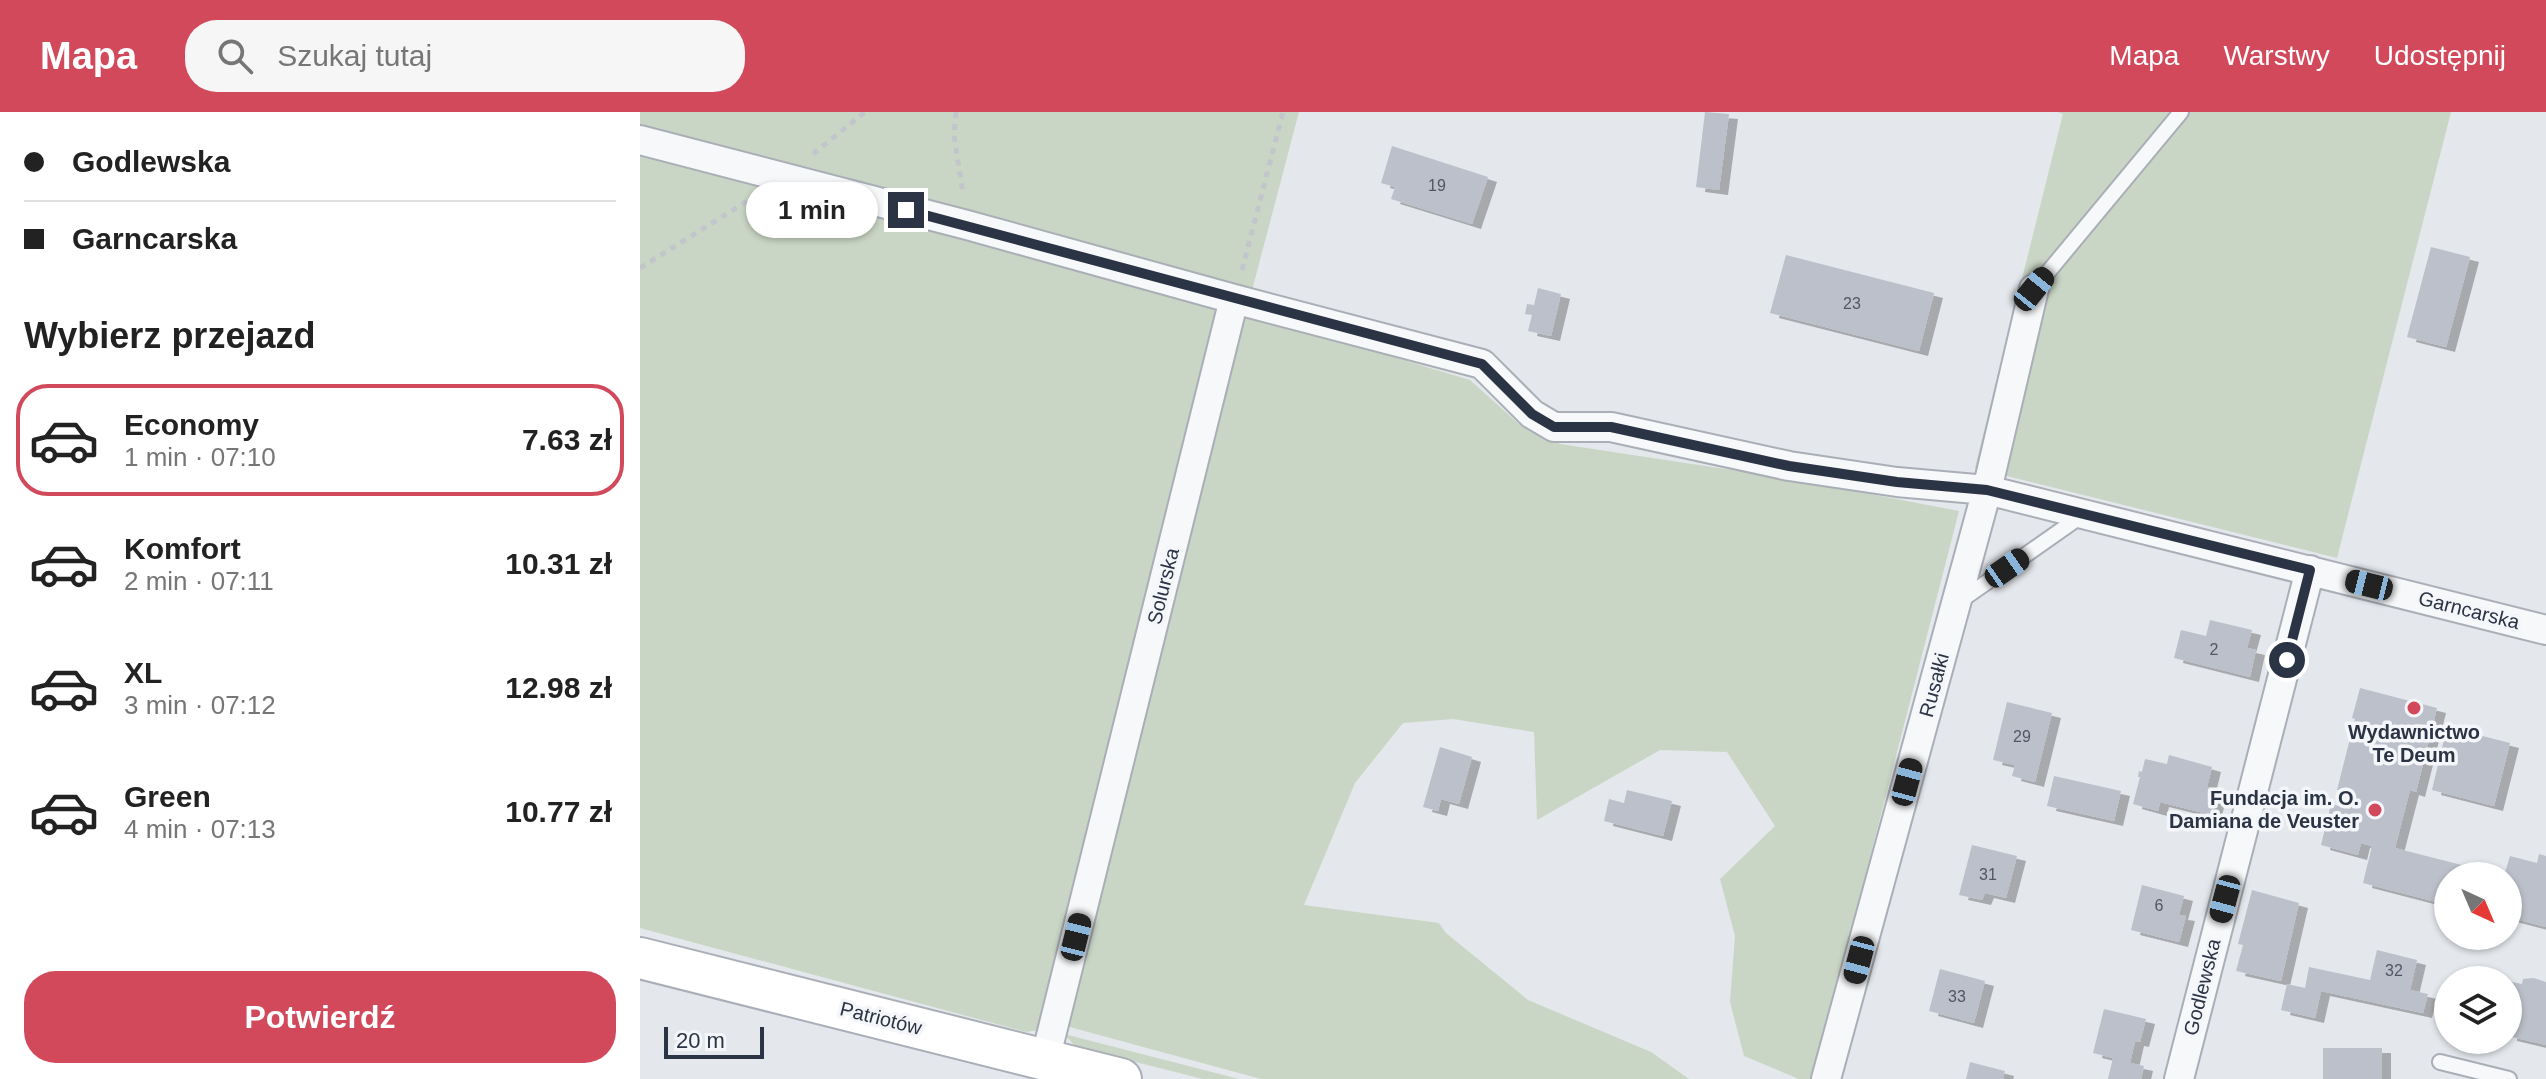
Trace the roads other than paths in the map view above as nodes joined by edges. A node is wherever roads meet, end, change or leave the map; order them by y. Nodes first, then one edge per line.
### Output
1 (2181, 112) edge
2 (640, 140) edge
3 (2034, 289) joint
4 (1234, 299) junction
5 (1987, 490) junction
6 (2084, 514) junction
7 (2310, 570) junction
8 (1956, 603) junction
9 (2546, 630) edge
10 (640, 958) edge
11 (1045, 1060) junction
12 (2440, 1062) dead end
13 (1121, 1079) edge
14 (1826, 1079) edge
15 (2179, 1079) edge
16 (2509, 1079) edge

1 - 3 lane
2 - 4 street, Garncarska
3 - 5 street, Rusałki
4 - 5 street, Garncarska
4 - 11 street, Solurska
5 - 6 street, Garncarska
5 - 8 street, Rusałki
6 - 7 street, Garncarska
6 - 8 lane
7 - 9 street, Garncarska
7 - 15 street, Godlewska
8 - 14 street, Rusałki
10 - 11 main road, Patriotów
11 - 13 main road, Patriotów
12 - 16 lane

